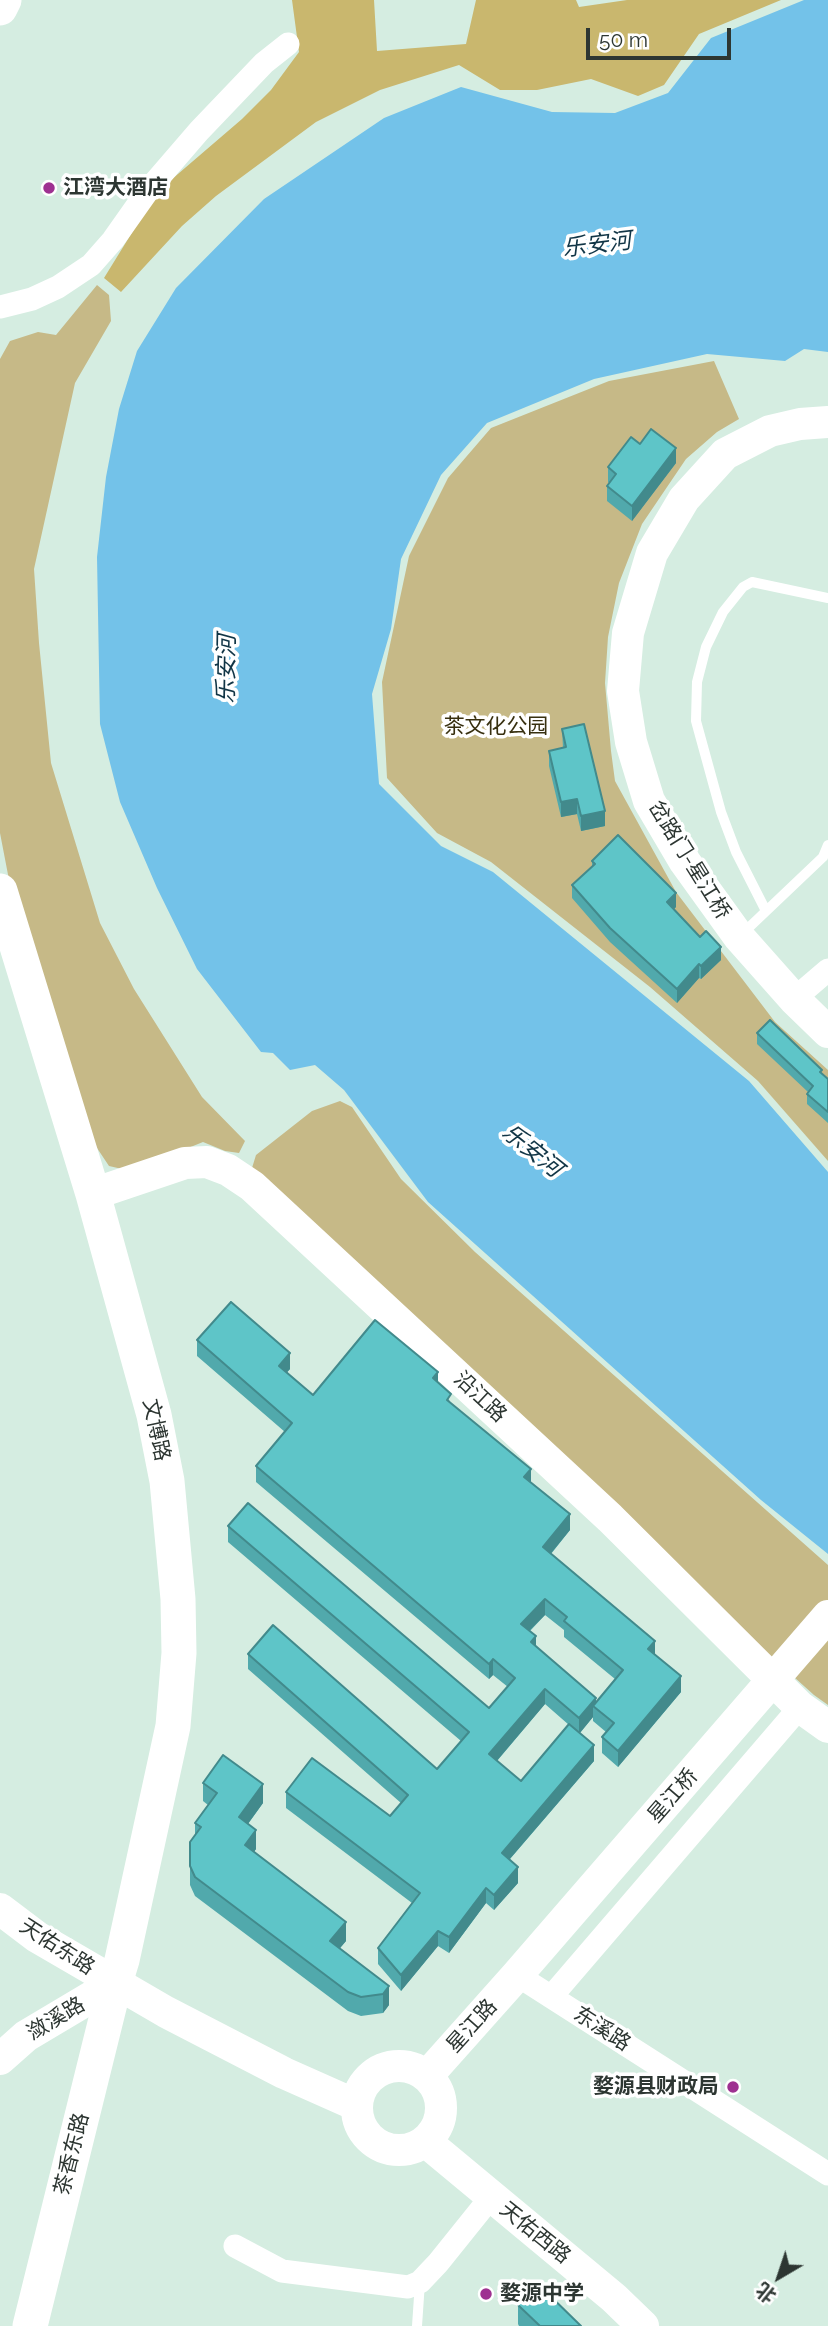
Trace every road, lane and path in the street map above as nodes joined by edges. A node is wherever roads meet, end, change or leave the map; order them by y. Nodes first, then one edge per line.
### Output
1 (4, 0) edge
2 (0, 8) edge
3 (288, 44) dead end
4 (0, 307) edge
5 (828, 422) edge
6 (828, 598) edge
7 (828, 845) edge
8 (0, 891) edge
9 (766, 911) junction
10 (739, 937) junction
11 (828, 970) edge
12 (794, 999) junction
13 (828, 1032) edge
14 (93, 1194) junction
15 (828, 1616) edge
16 (800, 1707) junction
17 (828, 1727) edge
18 (0, 1909) edge
19 (517, 1975) junction
20 (115, 1983) junction
21 (551, 1997) junction
22 (0, 2059) edge
23 (427, 2076) junction
24 (356, 2105) junction
25 (425, 2141) junction
26 (828, 2174) edge
27 (491, 2197) junction
28 (235, 2246) dead end
29 (420, 2282) junction
30 (30, 2326) edge
31 (417, 2326) edge
32 (643, 2326) edge

1 - 2 main road
3 - 4 street
5 - 10 street, 岔路门-星江桥
6 - 9 lane
7 - 9 lane
8 - 14 main road, 文博路
9 - 10 lane
10 - 12 street, 岔路门-星江桥
11 - 12 street
12 - 13 street, 岔路门-星江桥
14 - 16 street, 沿江路
14 - 20 main road, 文博路
15 - 19 street, 星江桥
16 - 17 street, 沿江路
16 - 21 street
18 - 20 street, 天佑东路
19 - 21 street, 东溪路
19 - 23 street, 星江路
20 - 22 street, 潋溪路
20 - 24 street
20 - 30 main road, 茶香东路
21 - 26 street, 东溪路
23 - 24 street
23 - 25 street
24 - 25 street
25 - 27 street, 天佑西路
27 - 29 street
27 - 32 street, 天佑西路
28 - 29 street
29 - 31 lane

